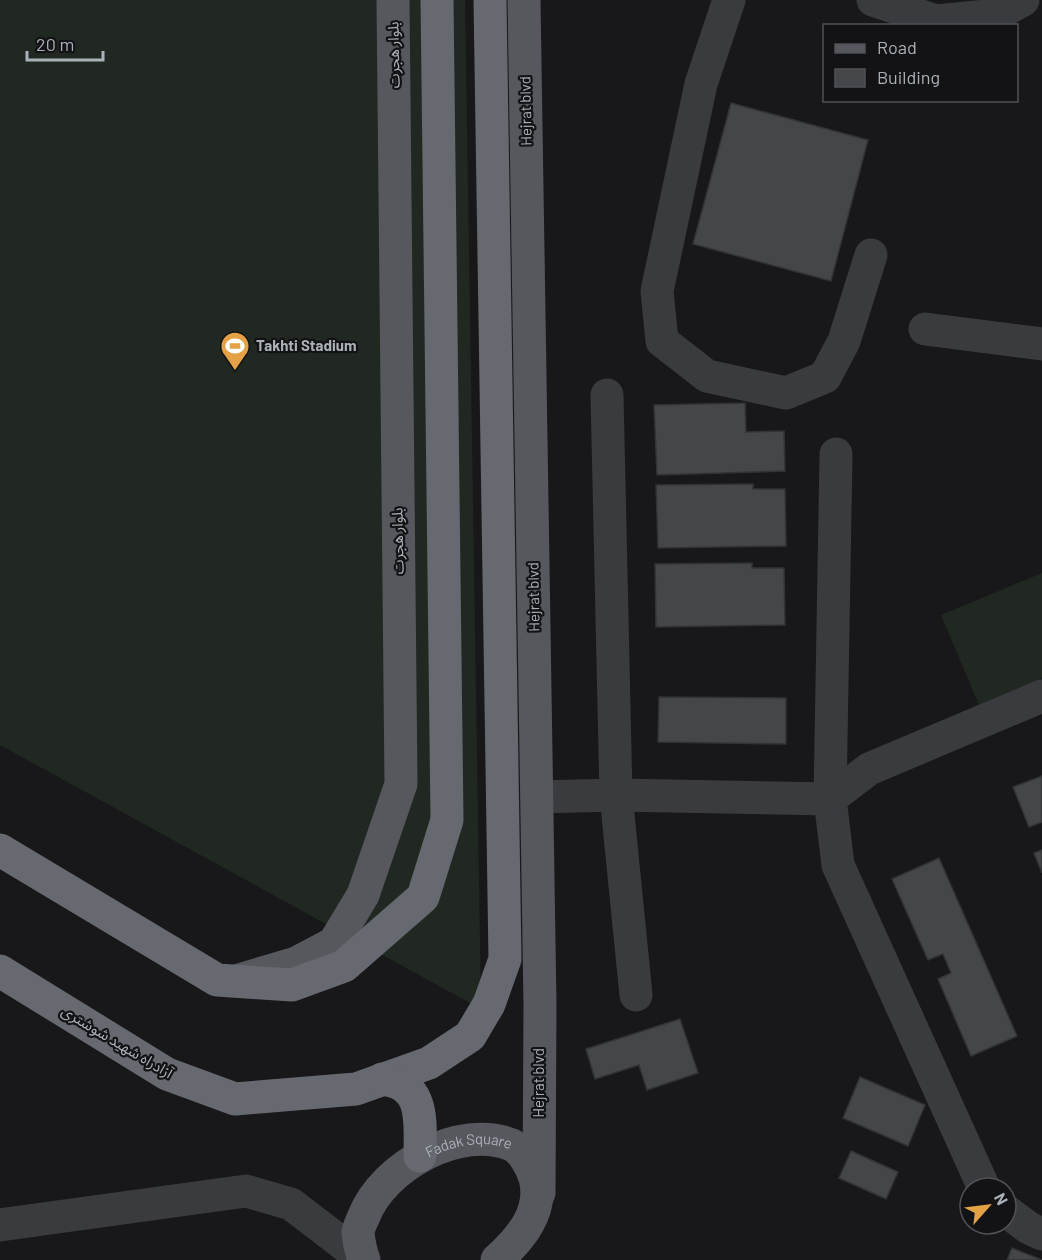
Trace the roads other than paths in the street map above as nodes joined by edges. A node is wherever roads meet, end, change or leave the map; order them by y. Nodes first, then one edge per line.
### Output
1 (393, 0) edge
2 (437, 0) edge
3 (490, 0) edge
4 (524, 0) edge
5 (729, 0) edge
6 (873, 0) edge
7 (1023, 0) edge
8 (871, 255) dead end
9 (925, 329) dead end
10 (1042, 344) edge
11 (607, 395) dead end
12 (836, 454) dead end
13 (1042, 696) edge
14 (616, 795) junction
15 (537, 797) junction
16 (830, 799) junction
17 (0, 850) edge
18 (0, 972) edge
19 (218, 980) junction
20 (636, 995) dead end
21 (382, 1079) junction
22 (420, 1156) junction
23 (979, 1176) edge
24 (539, 1193) junction
25 (1018, 1220) edge
26 (0, 1225) edge
27 (1042, 1234) edge
28 (505, 1255) edge
29 (363, 1260) edge

1 - 19 main road, بلوار هجرت
2 - 19 highway
3 - 21 highway, آزادراه شهید شوشتری
4 - 15 main road, Hejrat blvd
5 - 8 street
6 - 7 street
9 - 10 street
11 - 14 street
12 - 16 street
13 - 16 street
14 - 15 street
14 - 16 street
14 - 20 street
15 - 24 main road, Hejrat blvd
16 - 23 street
17 - 19 highway
18 - 21 highway, آزادراه شهید شوشتری
21 - 22 highway
22 - 24 main road, Fadak Square
22 - 29 main road, Fadak Square
24 - 28 main road
25 - 27 street
26 - 29 street

